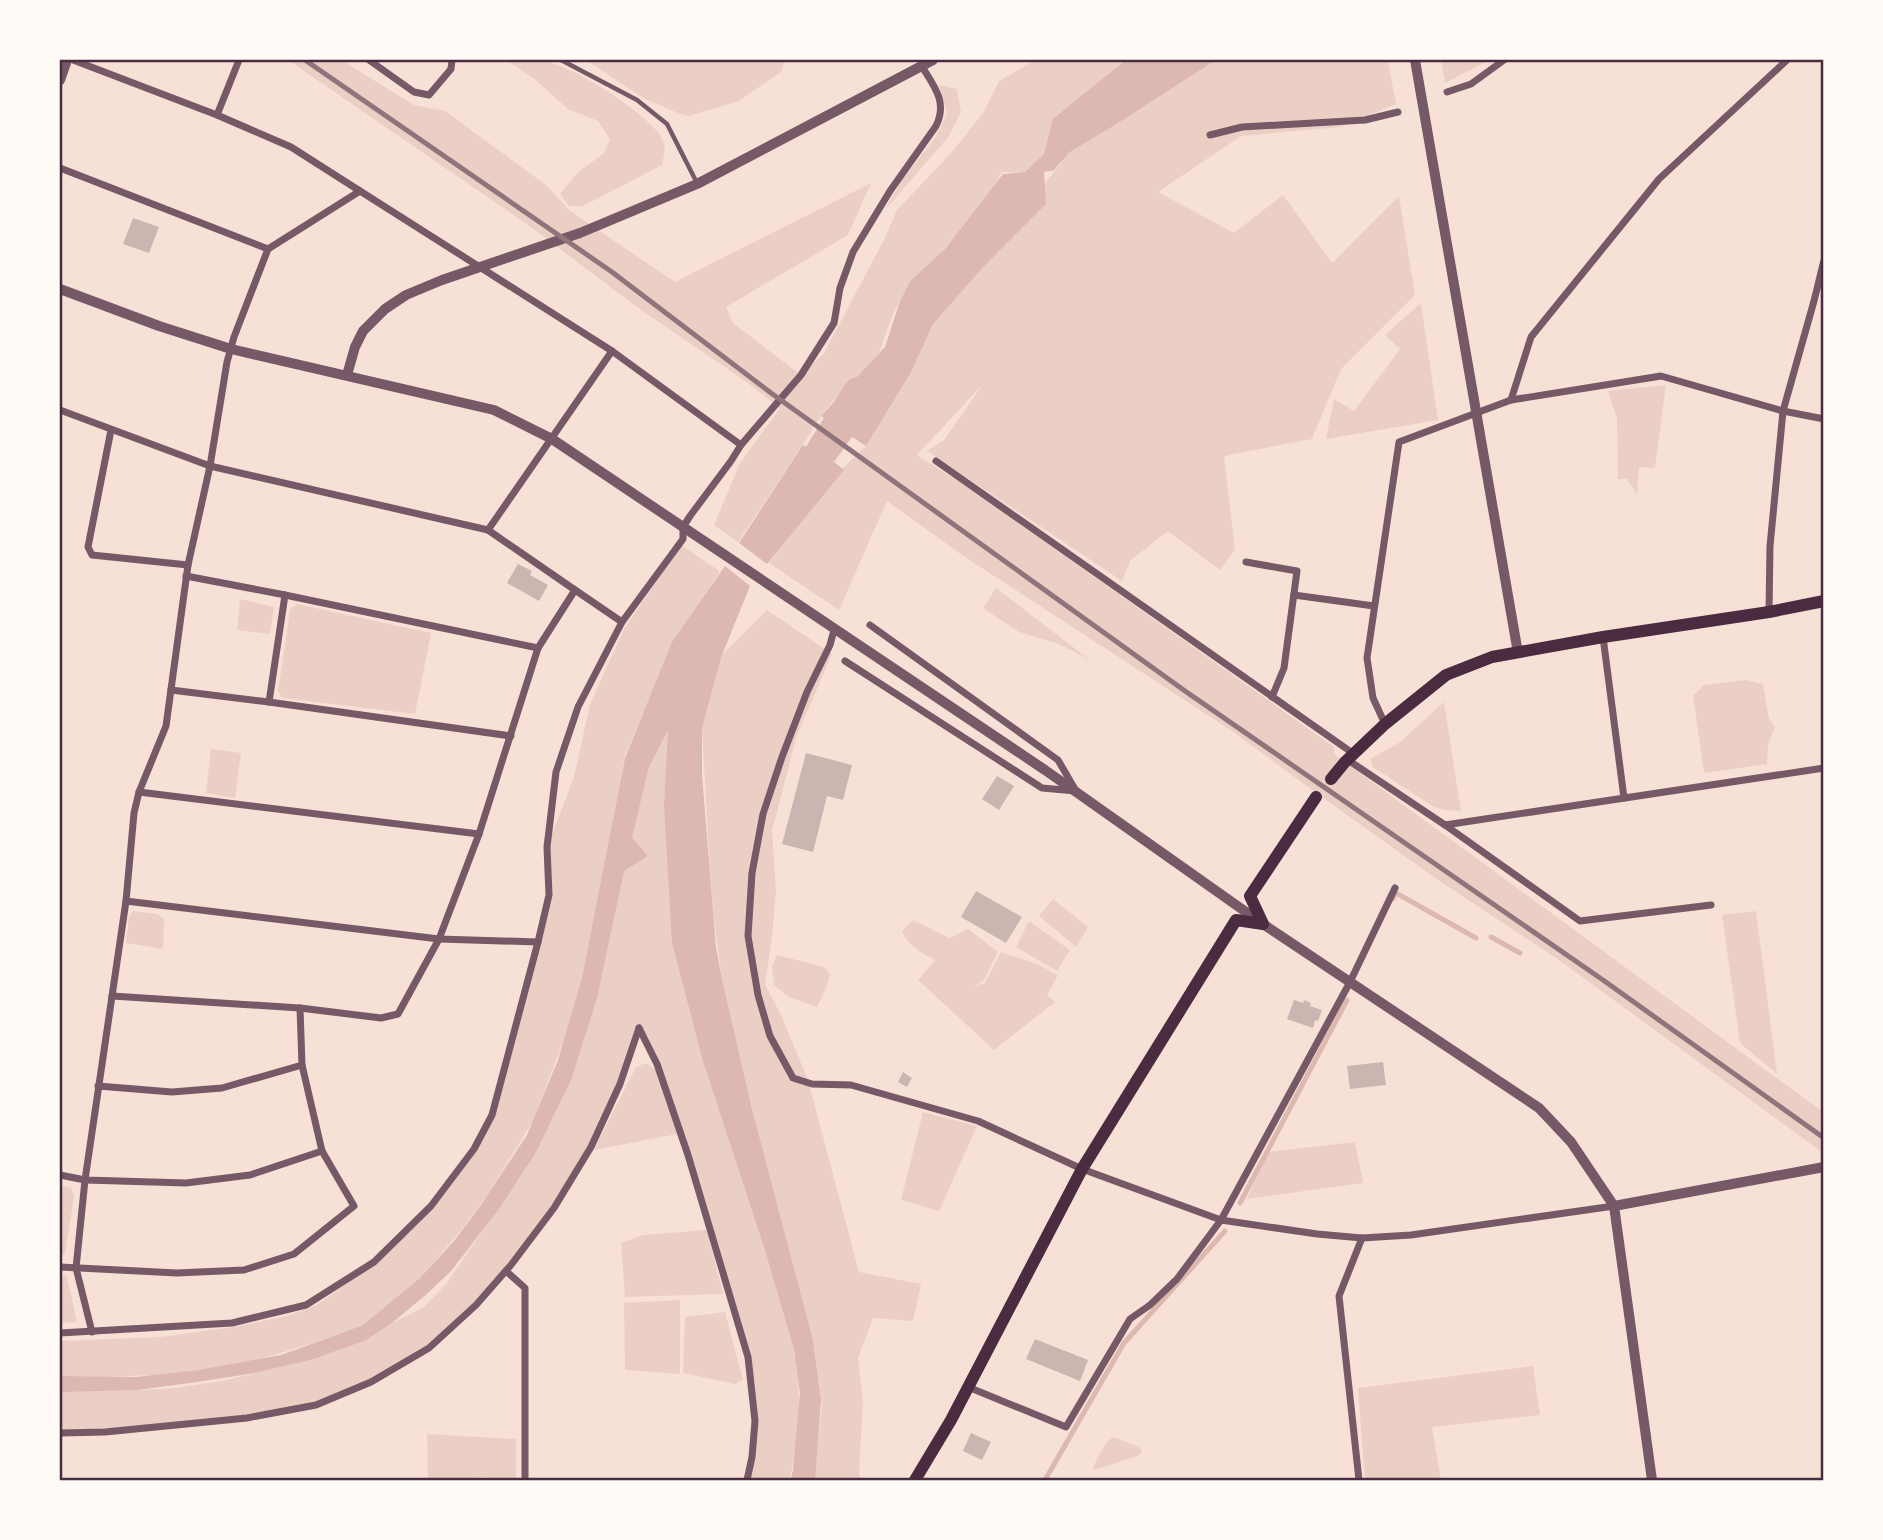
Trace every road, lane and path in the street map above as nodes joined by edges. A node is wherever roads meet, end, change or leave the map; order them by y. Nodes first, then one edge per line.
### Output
1 (67, 60) edge
2 (73, 60) edge
3 (239, 60) edge
4 (369, 60) edge
5 (453, 60) edge
6 (561, 60) edge
7 (933, 60) edge
8 (1415, 60) edge
9 (1504, 60) edge
10 (1787, 60) edge
11 (921, 65) junction
12 (60, 80) edge
13 (1447, 92) dead end
14 (1398, 112) dead end
15 (217, 115) junction
16 (1210, 135) dead end
17 (60, 168) edge
18 (697, 184) junction
19 (360, 191) junction
20 (268, 249) junction
21 (1824, 260) edge
22 (60, 289) edge
23 (1814, 301) junction
24 (1824, 304) edge
25 (230, 349) junction
26 (612, 351) junction
27 (347, 375) junction
28 (1511, 400) junction
29 (60, 410) edge
30 (1783, 411) junction
31 (1476, 412) junction
32 (1824, 419) edge
33 (111, 430) junction
34 (552, 439) junction
35 (741, 445) junction
36 (936, 461) dead end
37 (209, 466) junction
38 (488, 530) junction
39 (688, 531) junction
40 (1246, 562) dead end
41 (188, 565) junction
42 (187, 576) junction
43 (575, 590) junction
44 (285, 595) junction
45 (1294, 595) junction
46 (1824, 601) edge
47 (1374, 606) junction
48 (1769, 612) junction
49 (622, 622) junction
50 (870, 625) dead end
51 (832, 628) junction
52 (1603, 637) junction
53 (537, 648) junction
54 (1517, 653) junction
55 (845, 661) dead end
56 (171, 691) junction
57 (1272, 697) junction
58 (269, 702) junction
59 (1385, 724) junction
60 (511, 736) junction
61 (1351, 757) junction
62 (1824, 768) edge
63 (1331, 779) dead end
64 (1076, 791) junction
65 (139, 792) junction
66 (1316, 797) dead end
67 (1624, 799) junction
68 (1445, 825) junction
69 (479, 834) junction
70 (1395, 887) dead end
71 (126, 901) junction
72 (1711, 905) dead end
73 (1263, 924) junction
74 (439, 939) junction
75 (538, 942) junction
76 (1350, 982) junction
77 (112, 996) junction
78 (300, 1008) junction
79 (302, 1065) junction
80 (99, 1086) junction
81 (322, 1151) junction
82 (1824, 1167) edge
83 (1082, 1169) junction
84 (60, 1175) edge
85 (85, 1180) junction
86 (1614, 1206) junction
87 (1221, 1220) junction
88 (1362, 1238) junction
89 (60, 1267) edge
90 (75, 1268) junction
91 (506, 1271) junction
92 (92, 1332) junction
93 (60, 1333) edge
94 (968, 1387) junction
95 (60, 1433) edge
96 (525, 1480) edge
97 (747, 1480) edge
98 (915, 1480) edge
99 (1359, 1480) edge
100 (1652, 1480) edge

1 - 12 street
2 - 15 street
3 - 15 street
4 - 5 street
6 - 18 lane
7 - 11 street
8 - 31 street
9 - 13 street
10 - 28 street
11 - 18 street
11 - 35 street
14 - 16 street
15 - 19 street
17 - 20 street
18 - 27 street
19 - 20 street
19 - 26 street
20 - 25 street
21 - 23 street
22 - 25 street
23 - 24 street
23 - 30 street
25 - 27 street
25 - 37 street
26 - 34 street
26 - 35 street
27 - 34 street
28 - 30 street
28 - 31 street
29 - 33 street
30 - 32 street
30 - 48 street
31 - 47 street
31 - 54 street
33 - 37 street
33 - 41 street
34 - 38 street
34 - 39 street
35 - 39 street
36 - 57 street
37 - 38 street
37 - 41 street
38 - 43 street
39 - 49 street
39 - 51 street
40 - 45 street
41 - 42 street
42 - 44 street
42 - 56 street
43 - 49 street
43 - 53 street
44 - 53 street
44 - 58 street
45 - 47 street
45 - 57 street
46 - 48 main road
47 - 59 street
48 - 52 main road
49 - 75 street
50 - 64 street
51 - 64 street
51 - 83 street
52 - 54 main road
52 - 67 street
53 - 60 street
54 - 59 main road
55 - 64 street
56 - 58 street
56 - 65 street
57 - 61 street
58 - 60 street
59 - 61 main road
60 - 69 street
61 - 63 main road
61 - 68 street
62 - 67 street
64 - 73 street
65 - 69 street
65 - 71 street
66 - 73 main road
67 - 68 street
68 - 72 street
69 - 74 street
70 - 76 street
71 - 74 street
71 - 77 street
73 - 76 street
73 - 83 main road
74 - 75 street
74 - 78 street
75 - 92 street
76 - 86 street
76 - 87 street
77 - 78 street
77 - 80 street
78 - 79 street
79 - 80 street
79 - 81 street
80 - 85 street
81 - 85 street
81 - 90 street
82 - 86 street
83 - 87 street
83 - 94 main road
84 - 85 street
85 - 90 street
86 - 88 street
86 - 100 street
87 - 88 street
87 - 94 street
88 - 99 street
89 - 90 street
90 - 92 street
91 - 95 street
91 - 96 street
91 - 97 street
92 - 93 street
94 - 98 main road

